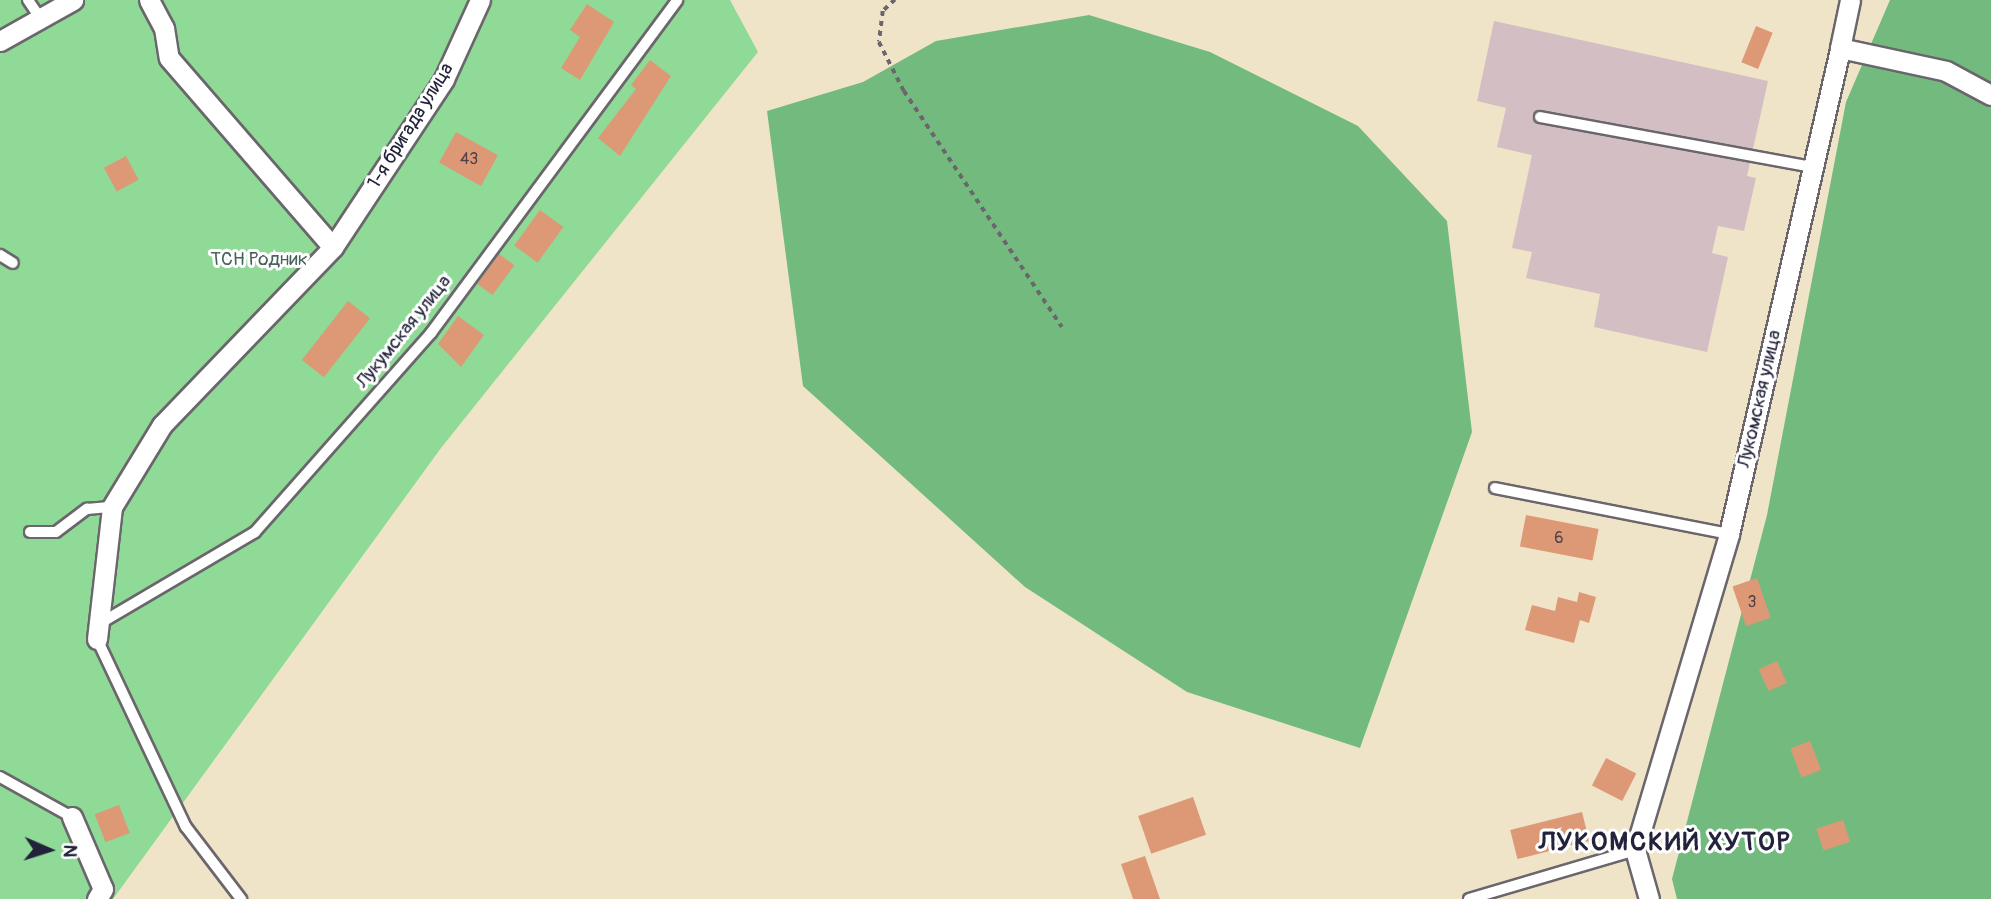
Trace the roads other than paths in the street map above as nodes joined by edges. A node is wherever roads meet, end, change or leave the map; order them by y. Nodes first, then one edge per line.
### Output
1 (28, 0) edge
2 (73, 0) edge
3 (149, 0) edge
4 (480, 0) edge
5 (677, 0) edge
6 (1850, 0) edge
7 (41, 19) junction
8 (0, 41) edge
9 (1840, 48) junction
10 (1991, 95) edge
11 (1540, 117) dead end
12 (1813, 167) junction
13 (333, 247) junction
14 (0, 255) edge
15 (13, 262) dead end
16 (1495, 488) dead end
17 (112, 507) junction
18 (30, 532) dead end
19 (1730, 534) junction
20 (98, 632) junction
21 (0, 777) edge
22 (72, 817) joint
23 (1635, 850) junction
24 (97, 899) edge
25 (241, 899) edge
26 (1469, 899) edge
27 (1649, 899) edge

1 - 7 lane
2 - 7 street
3 - 13 street
4 - 13 street, 1-я бригада улица
5 - 20 lane, Лукумская улица
6 - 9 street, Лукомская улица
7 - 8 street
9 - 10 street
9 - 12 street, Лукомская улица
11 - 12 lane
12 - 19 street, Лукомская улица
13 - 17 street, 1-я бригада улица
14 - 15 lane
16 - 19 lane
17 - 18 lane
17 - 20 street
19 - 23 street, Лукомская улица
20 - 25 lane
21 - 22 lane
22 - 24 street
23 - 26 lane
23 - 27 street

